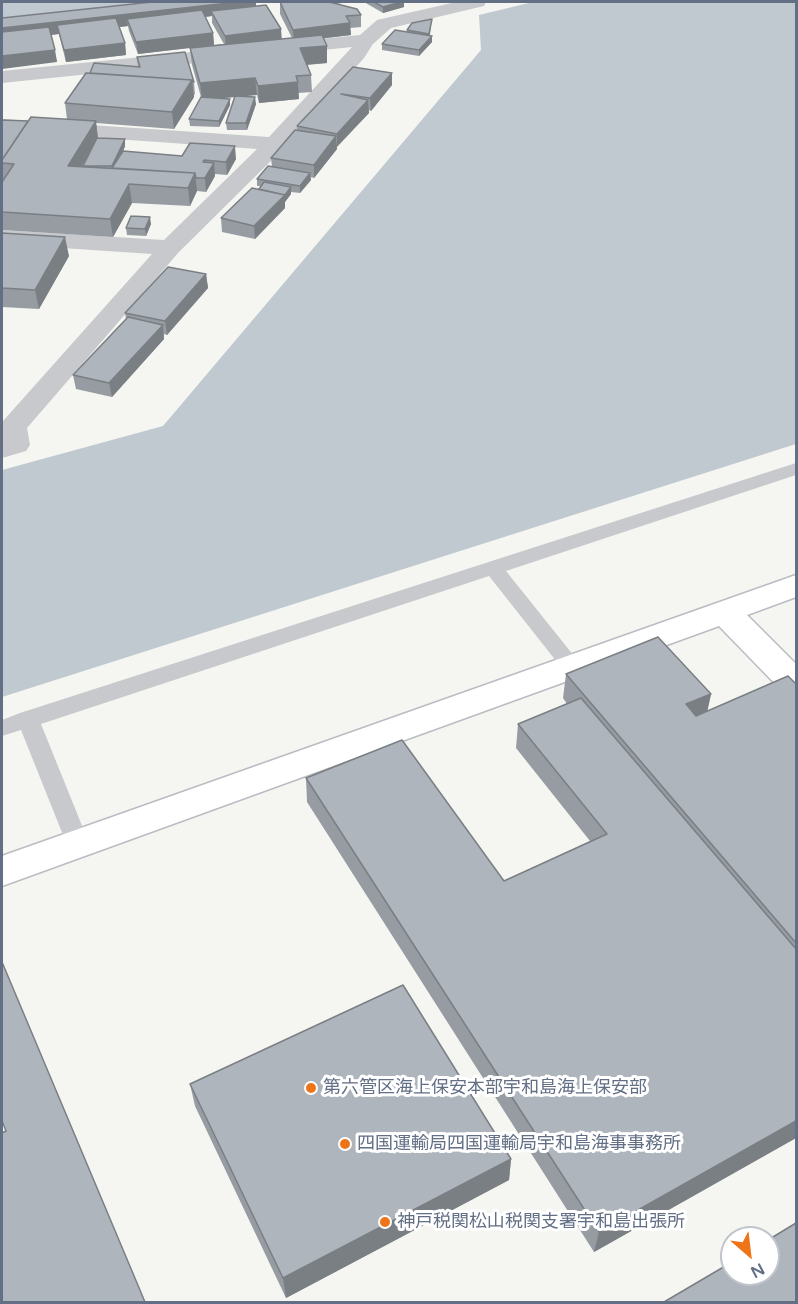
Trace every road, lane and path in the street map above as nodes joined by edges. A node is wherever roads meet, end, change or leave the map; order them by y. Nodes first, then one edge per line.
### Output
1 (477, 2) edge
2 (366, 40) junction
3 (2, 77) edge
4 (2, 125) edge
5 (275, 144) junction
6 (2, 237) edge
7 (170, 248) junction
8 (2, 448) edge
9 (796, 469) edge
10 (493, 568) junction
11 (796, 586) edge
12 (724, 611) junction
13 (571, 666) junction
14 (796, 684) edge
15 (28, 719) junction
16 (2, 728) edge
17 (77, 843) junction
18 (2, 871) edge

1 - 2 street
2 - 3 street
2 - 5 street
4 - 5 street
5 - 7 street
6 - 7 street
7 - 8 street
9 - 10 lane
10 - 13 lane
10 - 15 lane
11 - 12 street
12 - 13 street
12 - 14 street
13 - 17 street
15 - 16 lane
15 - 17 lane
17 - 18 street

